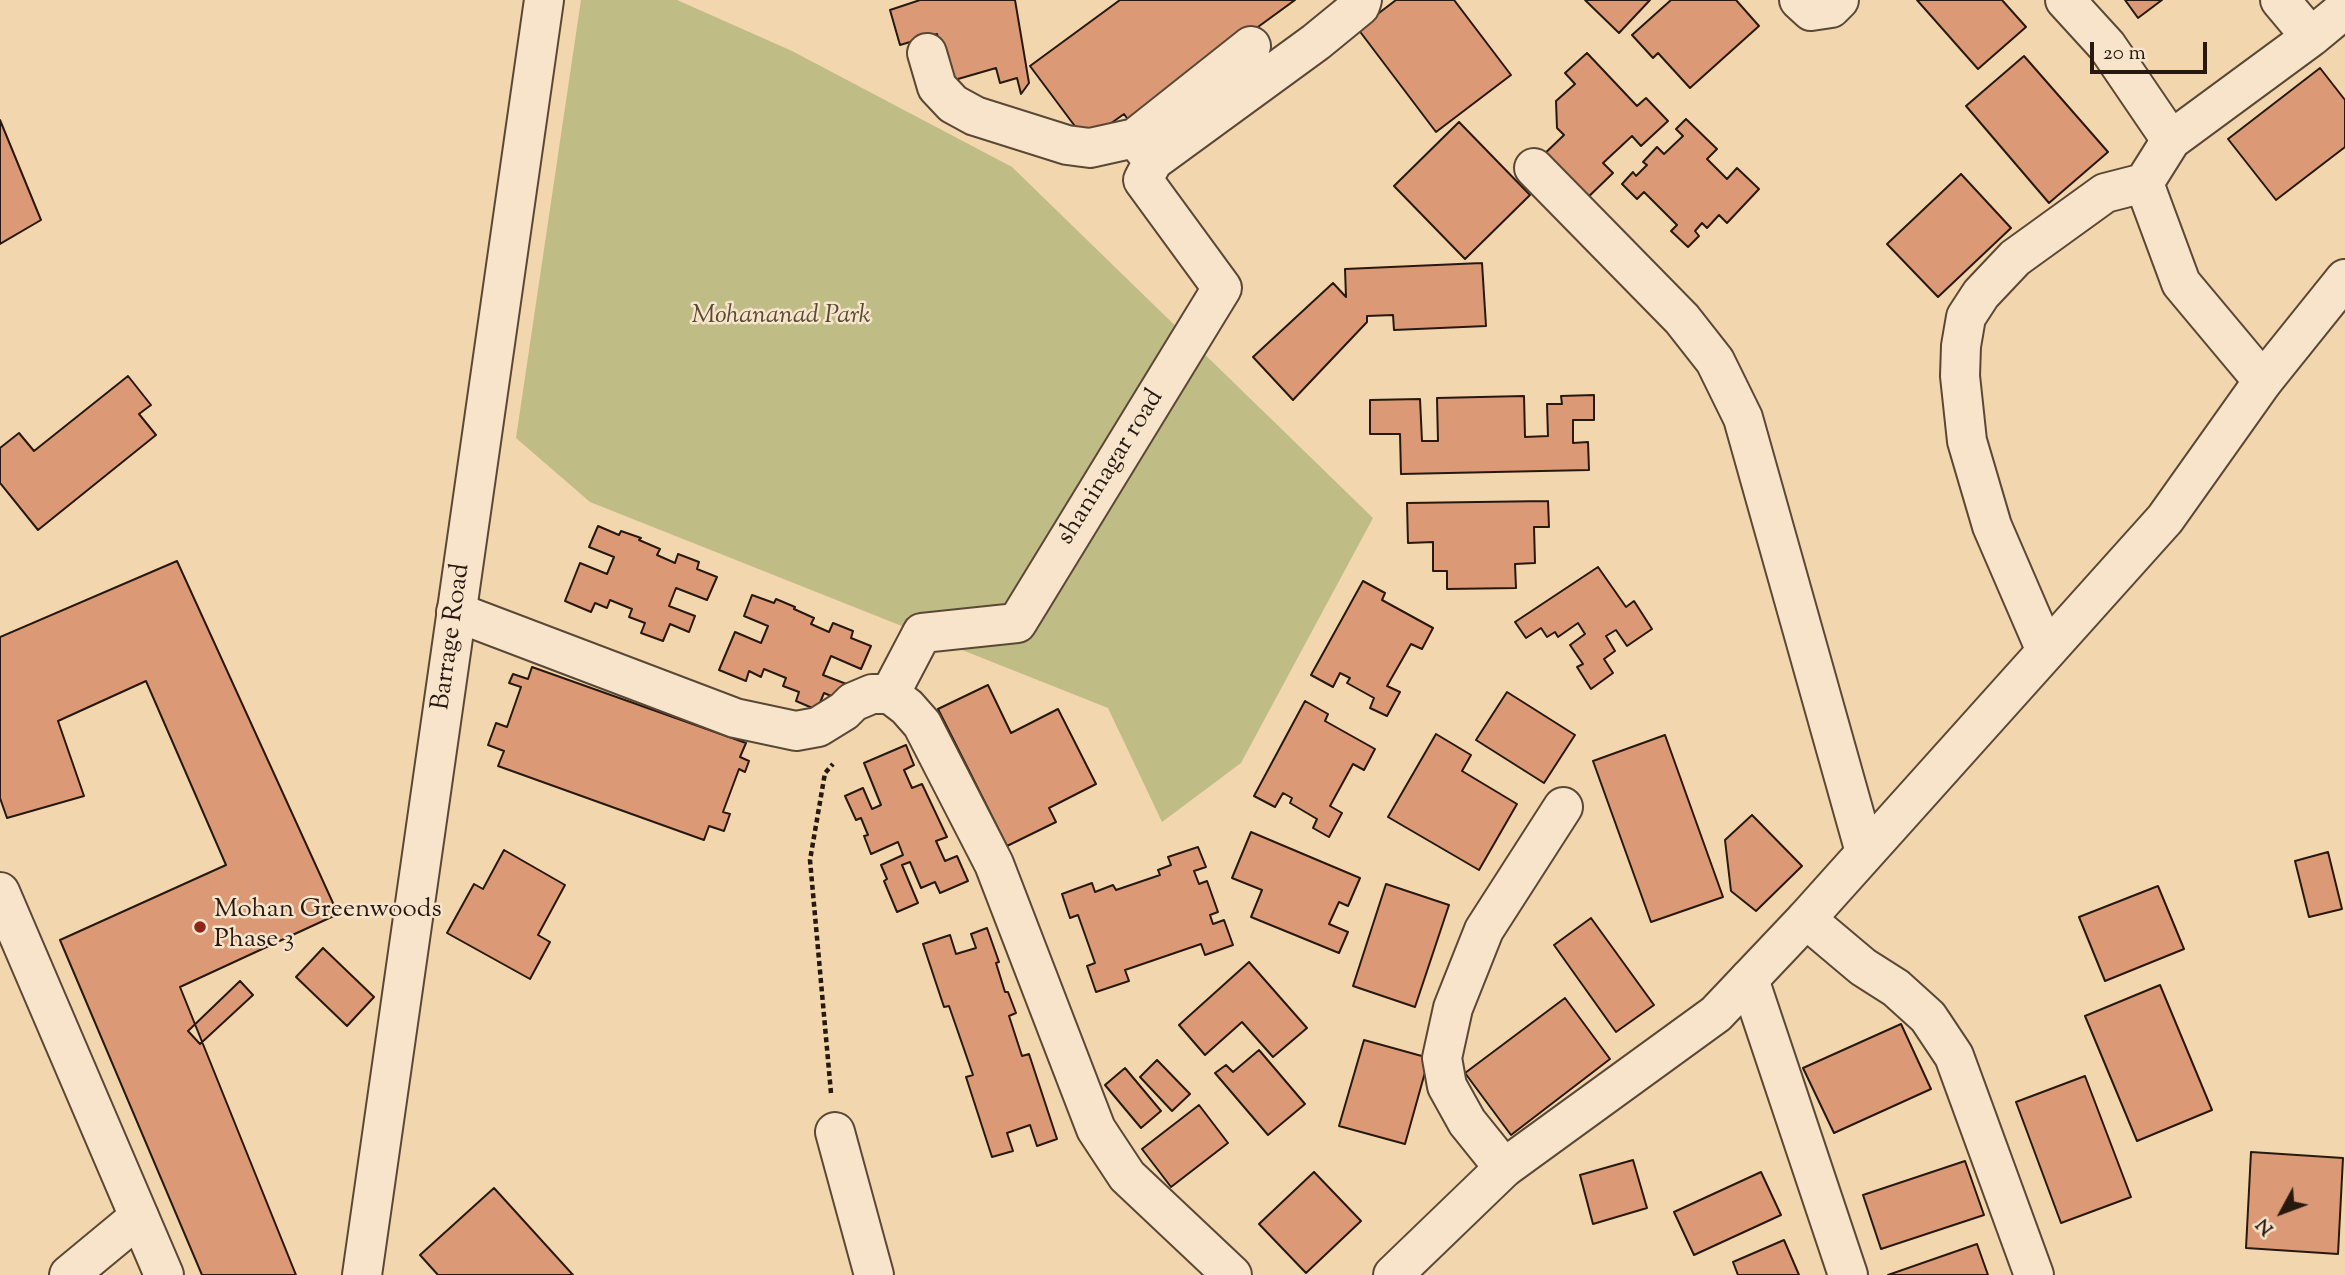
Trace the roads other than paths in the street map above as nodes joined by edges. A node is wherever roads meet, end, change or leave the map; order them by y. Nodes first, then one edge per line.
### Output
1 (544, 0) edge
2 (1362, 0) edge
3 (2065, 0) edge
4 (2280, 0) edge
5 (2345, 9) edge
6 (2311, 37) junction
7 (1251, 46) dead end
8 (927, 53) dead end
9 (2171, 140) junction
10 (1144, 160) junction
11 (1534, 168) dead end
12 (2144, 183) junction
13 (2345, 279) edge
14 (2263, 381) junction
15 (456, 612) junction
16 (2046, 651) junction
17 (890, 694) junction
18 (1563, 807) dead end
19 (1864, 852) junction
20 (0, 892) edge
21 (1806, 919) junction
22 (1749, 979) junction
23 (835, 1132) road end
24 (1504, 1168) junction
25 (139, 1217) junction
26 (69, 1275) edge
27 (164, 1275) edge
28 (362, 1275) edge
29 (874, 1275) edge
30 (1231, 1275) edge
31 (1393, 1275) edge
32 (1848, 1275) edge
33 (2035, 1275) edge

1 - 15 street, Barrage Road
2 - 10 street
3 - 9 street
4 - 6 street
5 - 6 street
6 - 9 street
7 - 10 street
8 - 10 street
9 - 12 street
10 - 17 street, shaninagar road
11 - 19 street
12 - 14 street
12 - 16 street
13 - 14 street
14 - 16 street
15 - 17 street
15 - 28 street, Barrage Road
16 - 19 street
17 - 30 street
18 - 24 street
19 - 21 street
20 - 25 street
21 - 22 street
21 - 33 street
22 - 24 street
22 - 32 street
23 - 29 street
24 - 31 street
25 - 26 street
25 - 27 street

